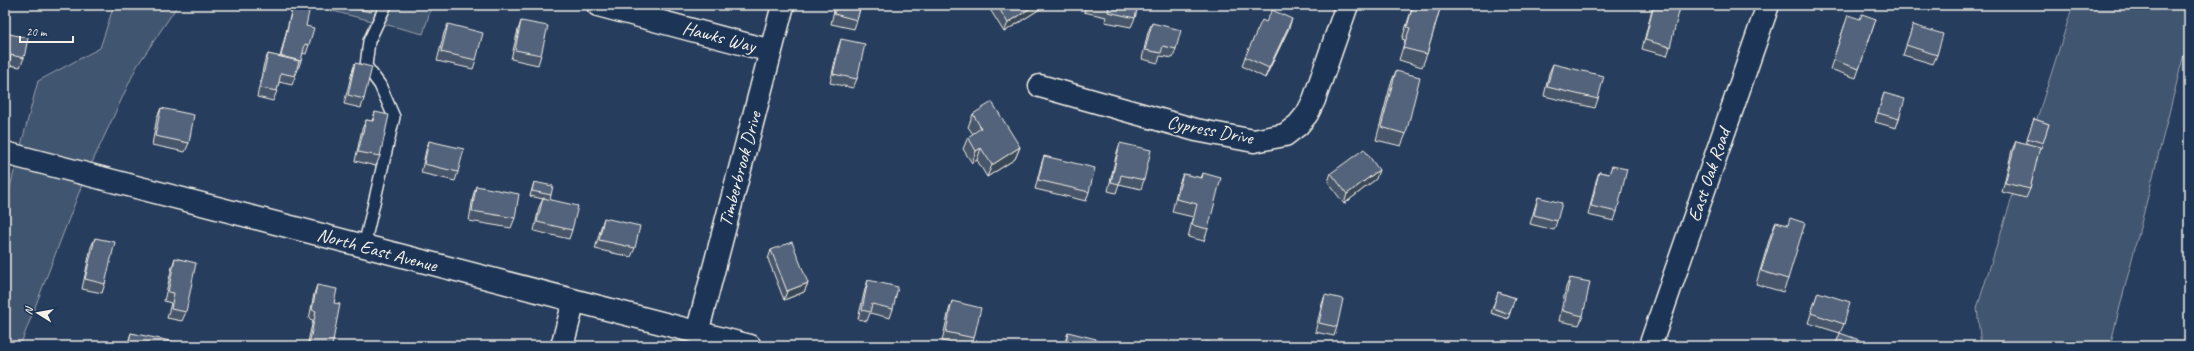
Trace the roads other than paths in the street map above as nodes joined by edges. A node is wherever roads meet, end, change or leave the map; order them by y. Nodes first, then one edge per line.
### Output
1 (386, 5) edge
2 (598, 5) edge
3 (783, 5) edge
4 (1347, 5) edge
5 (1768, 5) edge
6 (771, 51) junction
7 (1040, 86) dead end
8 (5, 153) edge
9 (364, 246) junction
10 (574, 301) junction
11 (697, 333) junction
12 (562, 346) edge
13 (750, 346) edge
14 (1650, 346) edge

1 - 9 lane
2 - 6 street, Hawks Way
3 - 6 street, Timberbrook Drive
4 - 7 street, Cypress Drive
5 - 14 street, East Oak Road
6 - 11 street, Timberbrook Drive
8 - 9 street, North East Avenue
9 - 10 street, North East Avenue
10 - 11 street, North East Avenue
10 - 12 street
11 - 13 street, North East Avenue

